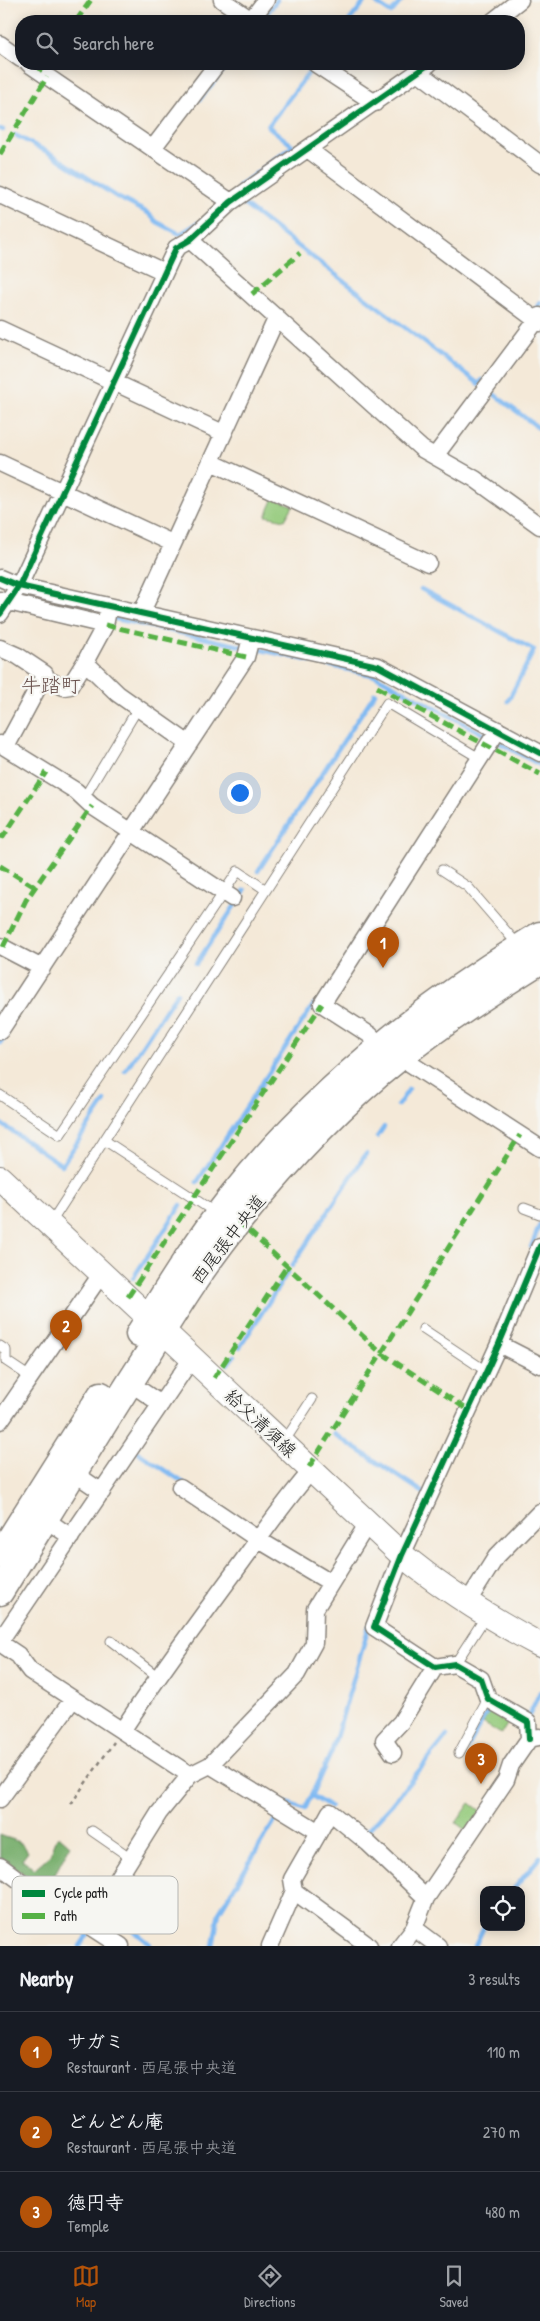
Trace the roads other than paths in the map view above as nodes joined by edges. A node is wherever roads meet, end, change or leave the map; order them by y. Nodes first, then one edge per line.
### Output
1 (222, 0) edge
2 (266, 0) edge
3 (520, 0) edge
4 (243, 15) edge
5 (255, 15) edge
6 (501, 15) edge
7 (0, 44) edge
8 (15, 55) edge
9 (38, 70) edge
10 (212, 70) edge
11 (325, 70) edge
12 (420, 70) edge
13 (425, 70) edge
14 (375, 103) junction
15 (153, 148) junction
16 (309, 150) junction
17 (540, 164) edge
18 (0, 195) edge
19 (231, 202) junction
20 (190, 240) junction
21 (164, 272) junction
22 (277, 317) junction
23 (539, 320) edge
24 (0, 329) edge
25 (113, 382) junction
26 (223, 433) junction
27 (435, 456) junction
28 (211, 462) junction
29 (0, 463) edge
30 (62, 492) junction
31 (540, 526) edge
32 (172, 543) junction
33 (428, 563) dead end
34 (0, 578) edge
35 (9, 599) edge
36 (141, 614) junction
37 (107, 616) junction
38 (249, 646) junction
39 (0, 648) edge
40 (85, 662) junction
41 (44, 678) junction
42 (138, 708) junction
43 (495, 736) junction
44 (189, 744) junction
45 (3, 745) edge
46 (540, 753) edge
47 (481, 759) junction
48 (84, 798) junction
49 (132, 832) junction
50 (442, 870) dead end
51 (266, 890) junction
52 (228, 895) junction
53 (0, 946) edge
54 (533, 948) edge
55 (42, 968) junction
56 (0, 1031) edge
57 (391, 1052) junction
58 (0, 1095) edge
59 (104, 1140) junction
60 (540, 1148) edge
61 (0, 1178) edge
62 (524, 1208) dead end
63 (218, 1214) junction
64 (540, 1214) edge
65 (50, 1225) junction
66 (540, 1246) edge
67 (536, 1266) edge
68 (102, 1273) junction
69 (156, 1324) junction
70 (423, 1329) dead end
71 (499, 1344) junction
72 (0, 1346) edge
73 (192, 1358) junction
74 (540, 1365) edge
75 (486, 1371) junction
76 (30, 1377) junction
77 (130, 1383) junction
78 (312, 1399) dead end
79 (161, 1404) junction
80 (0, 1421) edge
81 (283, 1443) junction
82 (312, 1470) junction
83 (74, 1473) junction
84 (180, 1487) dead end
85 (102, 1492) junction
86 (540, 1512) edge
87 (45, 1519) junction
88 (368, 1523) junction
89 (71, 1537) junction
90 (259, 1540) junction
91 (0, 1555) edge
92 (402, 1555) junction
93 (331, 1583) junction
94 (0, 1592) edge
95 (476, 1610) junction
96 (112, 1641) dead end
97 (0, 1642) edge
98 (540, 1645) edge
99 (455, 1664) junction
100 (435, 1667) junction
101 (157, 1676) junction
102 (73, 1699) junction
103 (488, 1699) junction
104 (122, 1731) junction
105 (535, 1738) edge
106 (393, 1753) dead end
107 (459, 1753) dead end
108 (210, 1765) junction
109 (190, 1775) junction
110 (0, 1799) edge
111 (92, 1831) dead end
112 (319, 1832) junction
113 (131, 1858) junction
114 (0, 1866) edge
115 (14, 1876) edge
116 (120, 1876) edge
117 (294, 1891) junction
118 (426, 1898) junction
119 (414, 1928) junction
120 (103, 1934) edge
121 (121, 1946) edge
122 (270, 1946) edge
123 (370, 1946) edge
124 (400, 1946) edge
125 (438, 1946) edge

1 - 4 street
2 - 5 street
3 - 6 street
7 - 8 street
9 - 15 street
10 - 15 street
11 - 14 street
12 - 14 street
13 - 17 street
14 - 16 street
15 - 19 street
16 - 19 street
16 - 23 street
18 - 21 street
19 - 20 street
20 - 21 street
20 - 22 street
21 - 25 street
22 - 26 street
22 - 27 street
23 - 27 street
24 - 25 street
25 - 26 street
25 - 30 street
26 - 28 street
27 - 31 street
28 - 32 street
28 - 33 street
29 - 30 street
30 - 32 street
30 - 35 street
32 - 36 street
34 - 35 street
35 - 37 street
36 - 37 street
36 - 38 street
37 - 40 street
38 - 43 street
38 - 44 street
39 - 41 street
40 - 41 street
40 - 42 street
41 - 45 street
42 - 44 street
42 - 48 lane
43 - 46 street
43 - 47 street
44 - 49 street
45 - 48 street
47 - 51 lane
47 - 57 street
48 - 49 street
49 - 52 street
49 - 55 street
50 - 54 lane
51 - 52 lane
51 - 59 lane
52 - 58 lane
53 - 55 street
54 - 57 main road, 西尾張中央道
55 - 56 street
57 - 60 street
57 - 63 main road, 西尾張中央道
57 - 69 main road, 西尾張中央道
59 - 63 lane
59 - 65 lane
61 - 65 main road, 給父清須線
62 - 64 lane
63 - 69 main road, 西尾張中央道
65 - 68 main road, 給父清須線
66 - 67 street
67 - 71 street
68 - 69 main road, 給父清須線
68 - 76 street
69 - 73 main road, 給父清須線
69 - 77 main road, 西尾張中央道
69 - 91 main road, 西尾張中央道
70 - 75 lane
71 - 74 street
71 - 75 street
72 - 76 lane
73 - 79 street
73 - 81 main road, 給父清須線
75 - 92 street
76 - 80 street
77 - 79 street
77 - 83 main road, 西尾張中央道
78 - 81 lane
79 - 85 street
81 - 82 main road, 給父清須線
82 - 88 main road, 給父清須線
82 - 90 street
83 - 85 street
83 - 87 main road, 西尾張中央道
84 - 90 street
85 - 89 street
86 - 95 street
87 - 89 street
87 - 94 main road, 西尾張中央道
88 - 92 main road, 給父清須線
88 - 93 street
89 - 97 street
90 - 93 street
90 - 101 street
92 - 95 main road, 給父清須線
92 - 100 street
93 - 108 street
95 - 98 main road, 給父清須線
95 - 99 lane
96 - 101 lane
97 - 102 street
99 - 100 street
99 - 103 street
100 - 106 street
101 - 104 street
102 - 104 street
102 - 110 street
103 - 105 street
103 - 107 lane
104 - 109 street
105 - 118 street
108 - 109 street
108 - 112 street
109 - 113 street
111 - 113 lane
112 - 117 street
112 - 118 street
113 - 116 street
114 - 115 street
117 - 122 street
117 - 123 street
118 - 119 street
119 - 124 street
119 - 125 street
120 - 121 street

